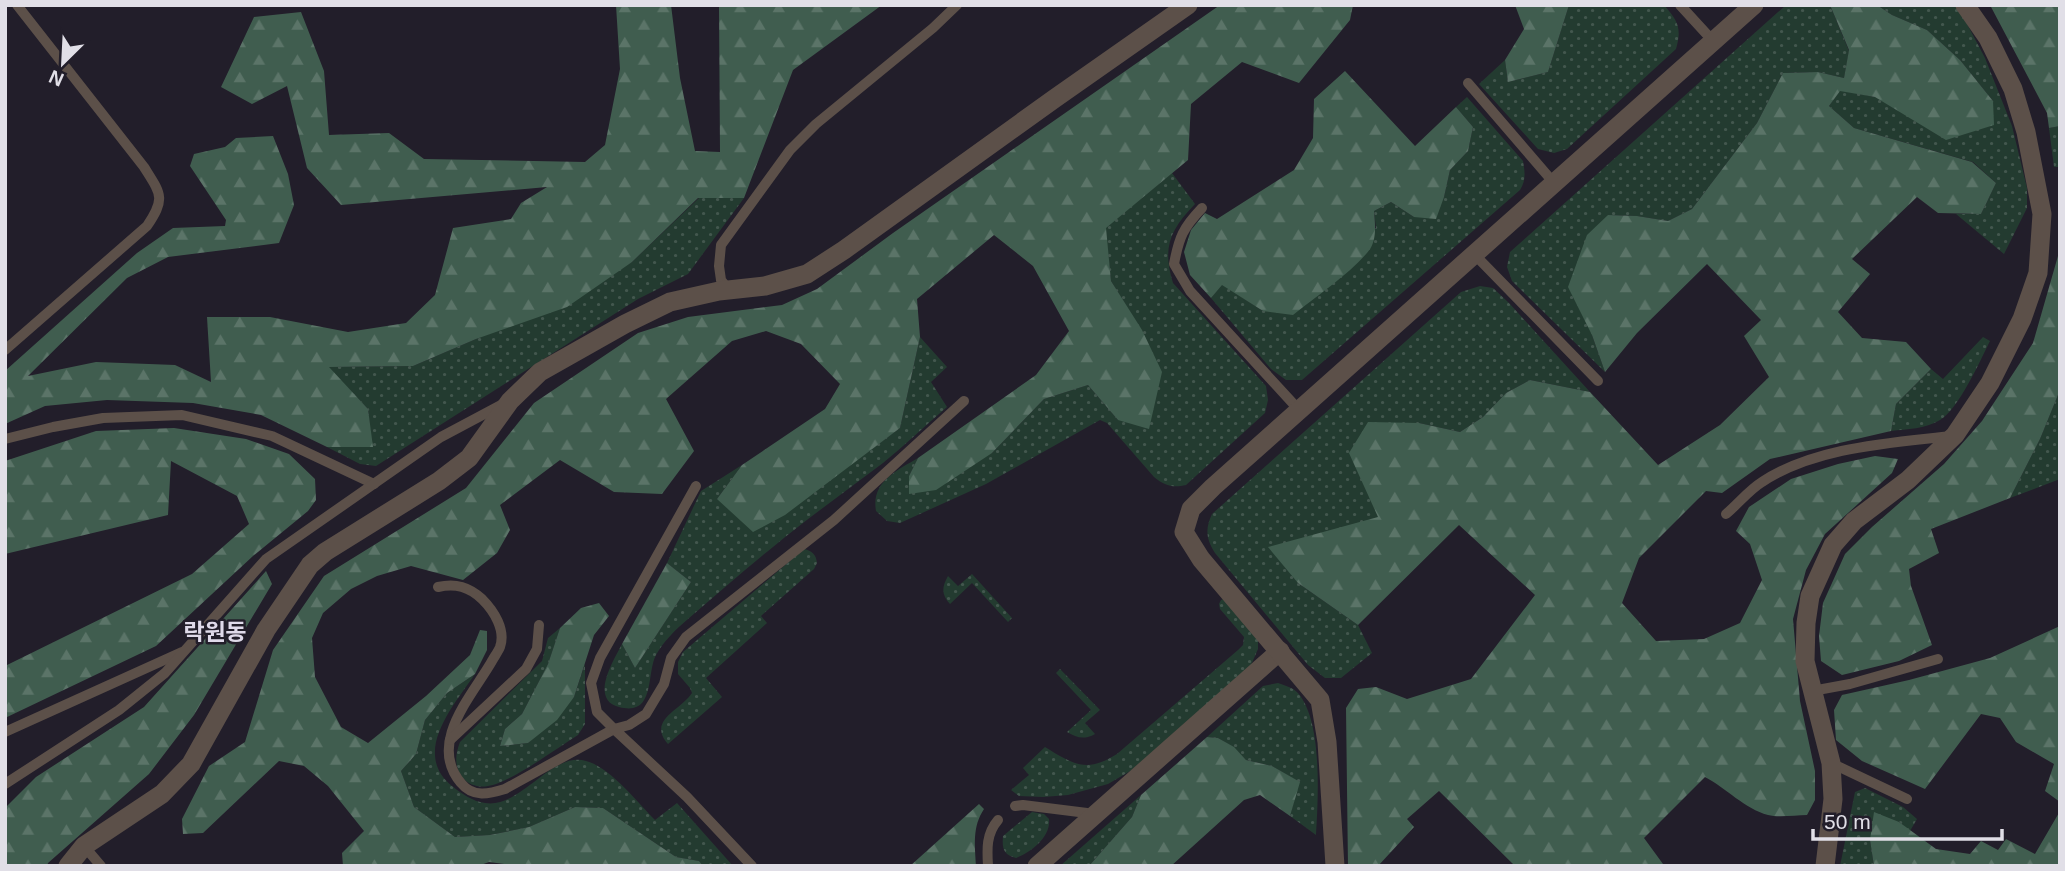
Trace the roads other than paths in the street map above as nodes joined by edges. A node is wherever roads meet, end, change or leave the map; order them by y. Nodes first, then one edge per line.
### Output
1 (17, 5) edge
2 (957, 5) edge
3 (1188, 5) edge
4 (1680, 5) edge
5 (1754, 5) edge
6 (1965, 5) edge
7 (1713, 41) junction
8 (1468, 83) dead end
9 (1554, 183) junction
10 (1202, 208) dead end
11 (1474, 254) junction
12 (728, 290) junction
13 (5, 350) edge
14 (1598, 381) dead end
15 (510, 401) junction
16 (964, 401) dead end
17 (1299, 410) junction
18 (1955, 435) junction
19 (5, 439) edge
20 (374, 484) junction
21 (695, 486) dead end
22 (1726, 514) dead end
23 (438, 587) dead end
24 (540, 625) dead end
25 (186, 651) junction
26 (1280, 651) junction
27 (1938, 659) dead end
28 (1812, 691) junction
29 (614, 729) junction
30 (5, 732) edge
31 (450, 740) junction
32 (1831, 763) junction
33 (5, 784) edge
34 (1907, 799) dead end
35 (1015, 806) dead end
36 (1096, 814) junction
37 (998, 820) dead end
38 (84, 846) junction
39 (68, 866) edge
40 (101, 866) edge
41 (752, 866) edge
42 (988, 866) edge
43 (1037, 866) edge
44 (1335, 866) edge
45 (1825, 866) edge

1 - 13 lane
2 - 12 lane
3 - 12 street
4 - 7 lane
5 - 7 street
6 - 18 street
7 - 9 street
8 - 9 lane
9 - 11 street
10 - 17 lane
11 - 14 lane
11 - 17 street
12 - 15 street
15 - 20 lane
15 - 38 street
16 - 29 lane
17 - 26 street
18 - 22 lane
18 - 28 street
19 - 20 lane
20 - 25 lane
21 - 29 lane
23 - 31 lane
24 - 31 lane
25 - 30 lane
25 - 33 lane
26 - 36 street
26 - 44 street
27 - 28 lane
28 - 32 street
29 - 31 lane
29 - 41 lane
32 - 34 lane
32 - 45 street
35 - 36 lane
36 - 43 street
37 - 42 lane
38 - 39 street
38 - 40 lane

